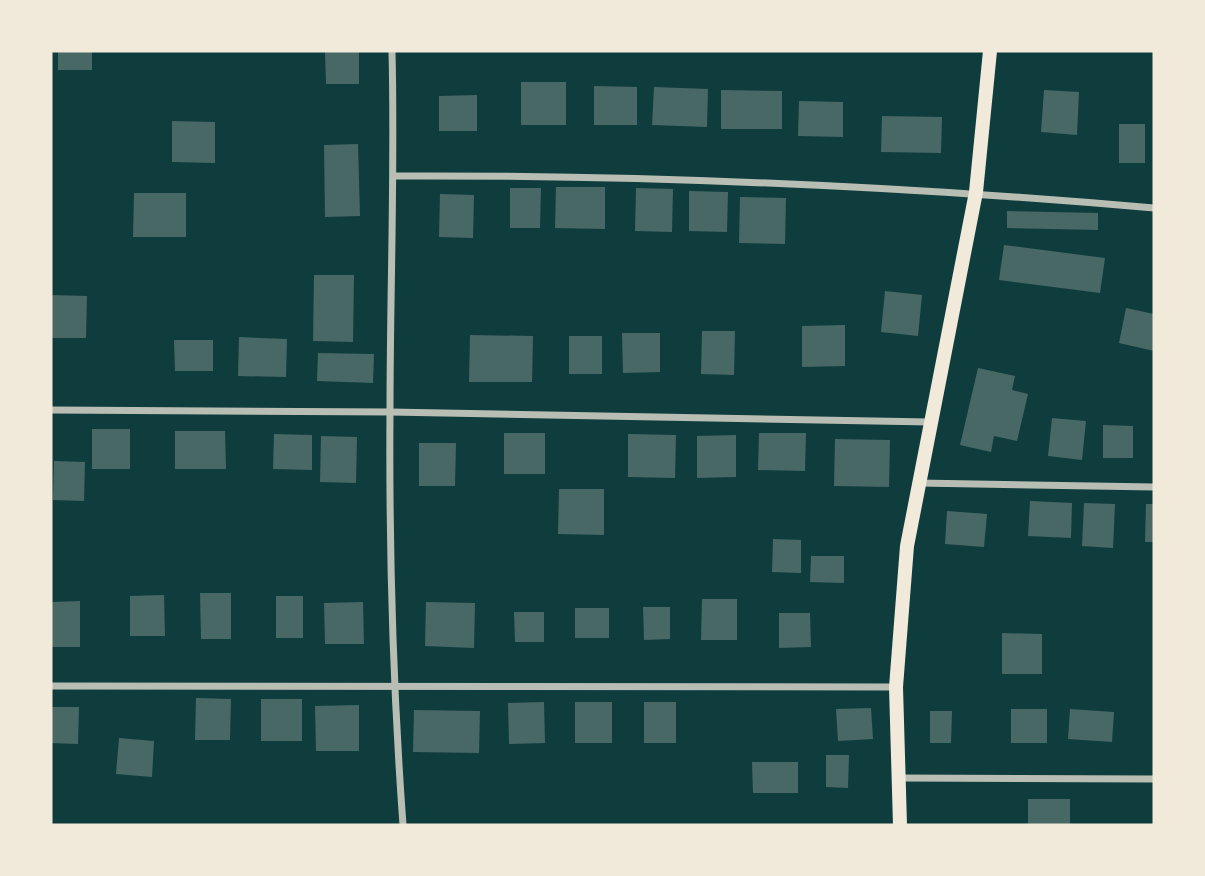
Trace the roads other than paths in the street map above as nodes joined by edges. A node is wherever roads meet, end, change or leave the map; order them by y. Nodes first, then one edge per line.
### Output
1 (392, 51) edge
2 (990, 51) edge
3 (395, 176) junction
4 (976, 192) junction
5 (1154, 208) edge
6 (51, 410) edge
7 (390, 412) junction
8 (930, 422) junction
9 (918, 483) junction
10 (1154, 487) edge
11 (394, 685) junction
12 (51, 686) edge
13 (896, 687) junction
14 (898, 778) junction
15 (1154, 779) edge
16 (403, 825) edge
17 (900, 825) edge

1 - 3 street
2 - 4 main road
3 - 4 street
3 - 7 street
4 - 5 street
4 - 8 main road
6 - 7 street
7 - 8 street
7 - 11 street
8 - 9 main road
9 - 10 street
9 - 13 main road
11 - 12 street
11 - 13 street
11 - 16 street
13 - 14 main road
14 - 15 street
14 - 17 main road

